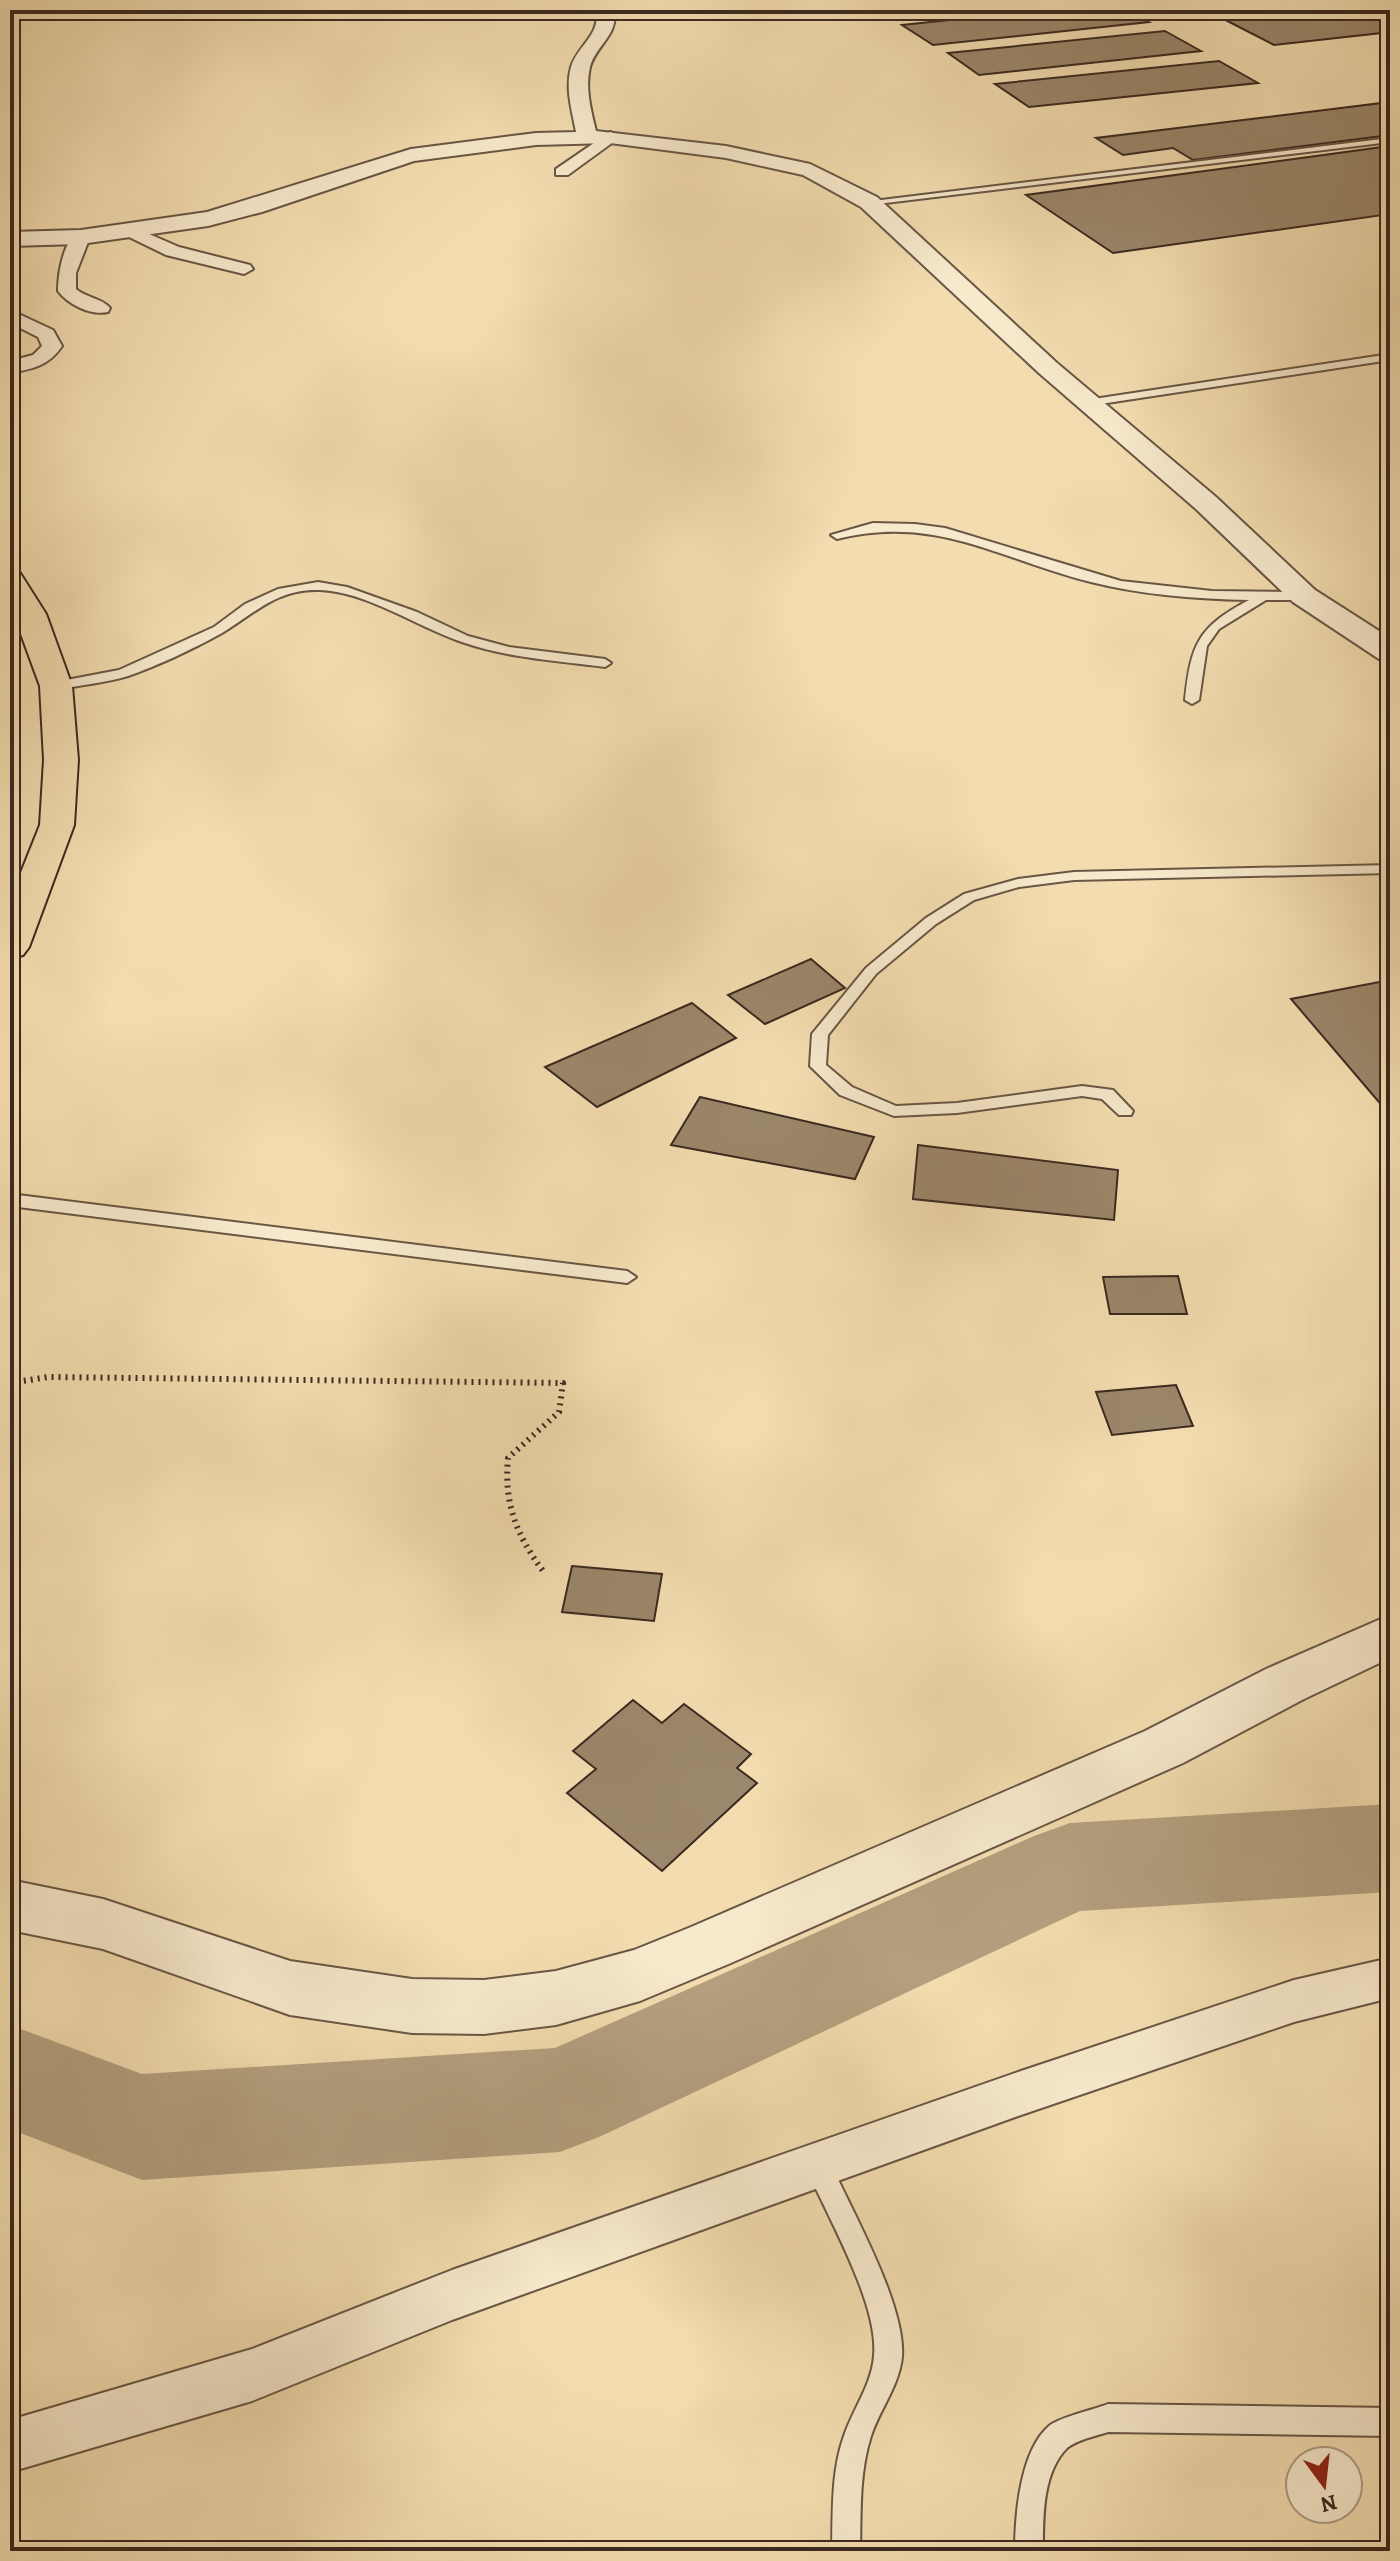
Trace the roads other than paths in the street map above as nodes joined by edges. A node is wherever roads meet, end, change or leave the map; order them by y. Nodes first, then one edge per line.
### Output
1 (668, 10) edge
2 (606, 14) edge
3 (599, 136) junction
4 (1390, 140) edge
5 (562, 172) dead end
6 (869, 202) junction
7 (133, 232) junction
8 (81, 237) junction
9 (10, 239) edge
10 (244, 269) dead end
11 (101, 308) dead end
12 (10, 316) edge
13 (1390, 357) edge
14 (10, 367) edge
15 (1087, 403) junction
16 (837, 535) dead end
17 (10, 579) edge
18 (1304, 596) junction
19 (1264, 597) junction
20 (1390, 652) edge
21 (605, 663) dead end
22 (56, 686) junction
23 (1192, 700) dead end
24 (1390, 869) edge
25 (10, 947) edge
26 (1125, 1111) dead end
27 (10, 1200) edge
28 (627, 1277) dead end
29 (1390, 1635) edge
30 (10, 1905) edge
31 (1390, 1978) edge
32 (819, 2167) junction
33 (1390, 2422) edge
34 (10, 2446) edge
35 (846, 2551) edge
36 (1029, 2551) edge

1 - 2 lane
2 - 3 street
3 - 5 street
3 - 6 street
3 - 7 street
4 - 6 lane
6 - 15 street
7 - 8 street
7 - 10 street
8 - 9 street
8 - 11 street
12 - 14 street
13 - 15 lane
15 - 18 street
16 - 19 lane
17 - 22 main road
18 - 19 lane
18 - 20 street
19 - 23 lane
21 - 22 lane
22 - 25 main road
24 - 26 lane
27 - 28 lane
29 - 30 street
31 - 32 street
32 - 34 street
32 - 35 lane
33 - 36 lane

